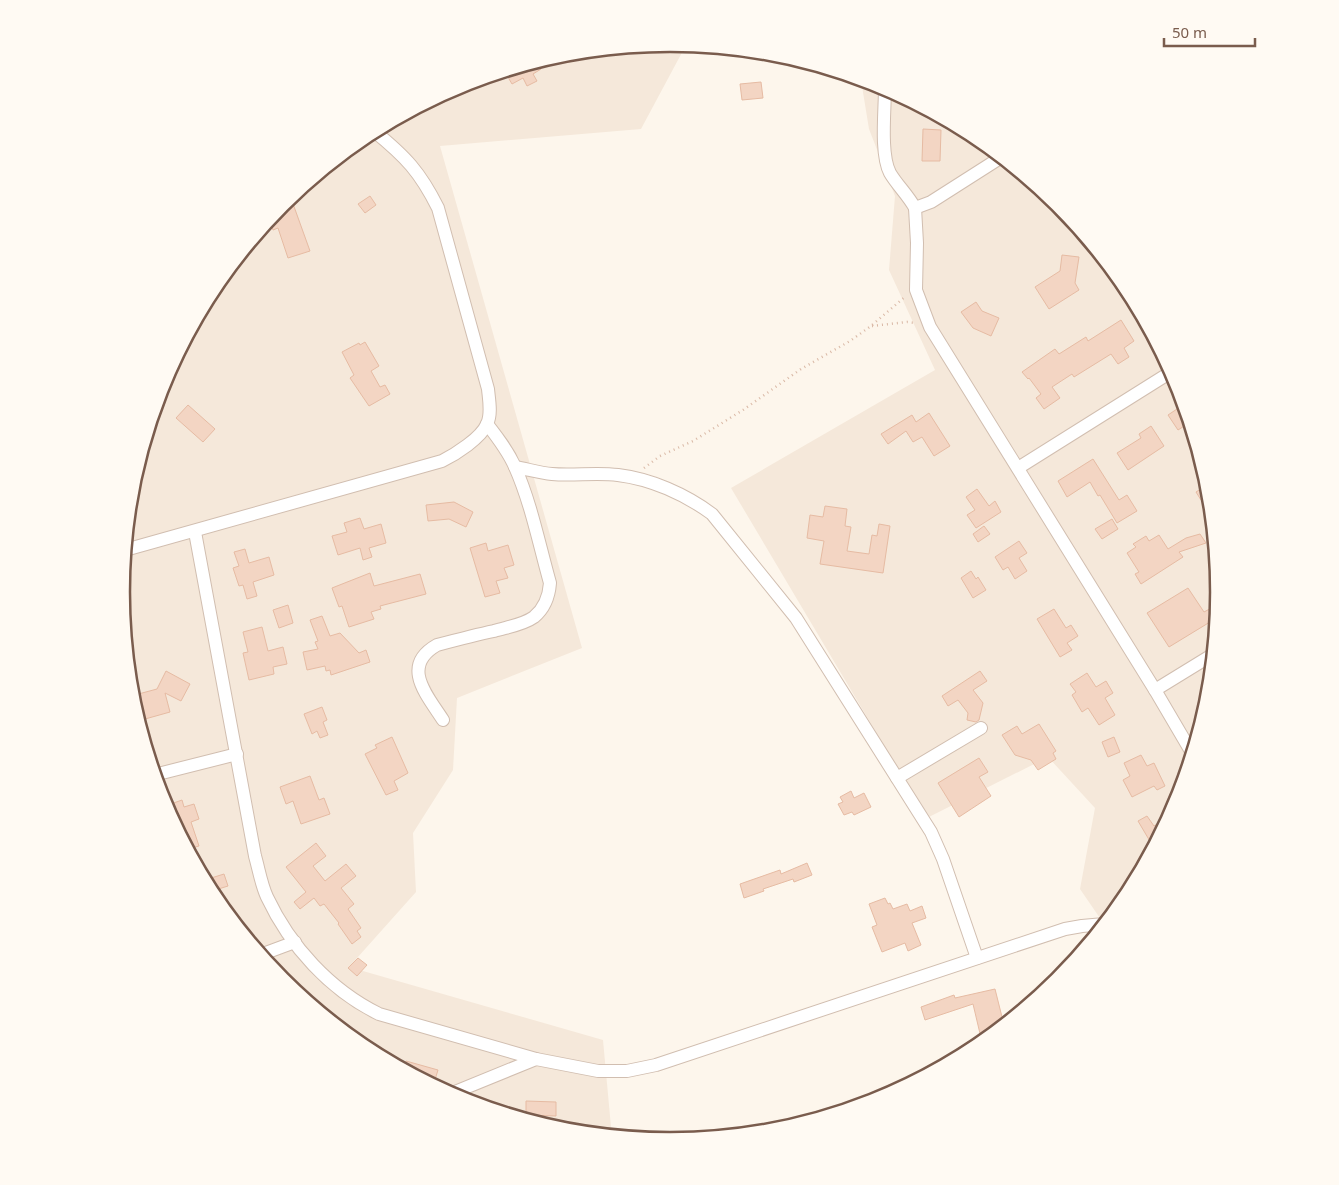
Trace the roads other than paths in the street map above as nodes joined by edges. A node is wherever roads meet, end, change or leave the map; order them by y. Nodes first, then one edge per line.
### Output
1 (885, 98) edge
2 (381, 137) edge
3 (995, 162) edge
4 (915, 208) junction
5 (1164, 376) edge
6 (487, 424) junction
7 (515, 467) junction
8 (1018, 468) junction
9 (195, 532) junction
10 (132, 548) edge
11 (1205, 659) edge
12 (1155, 690) junction
13 (443, 720) dead end
14 (981, 728) dead end
15 (1187, 745) edge
16 (237, 754) junction
17 (161, 773) edge
18 (897, 778) junction
19 (1095, 925) edge
20 (295, 942) junction
21 (267, 952) edge
22 (977, 958) junction
23 (536, 1059) junction
24 (460, 1090) edge

1 - 4 street
2 - 6 street
3 - 4 street
4 - 8 street
5 - 8 street
6 - 7 street
6 - 9 street
7 - 13 street
7 - 18 street
8 - 12 street
9 - 10 street
9 - 16 street
11 - 12 street
12 - 15 street
14 - 18 street
16 - 17 street
16 - 20 street
18 - 22 street
19 - 22 street
20 - 21 street
20 - 23 street
22 - 23 street
23 - 24 street

